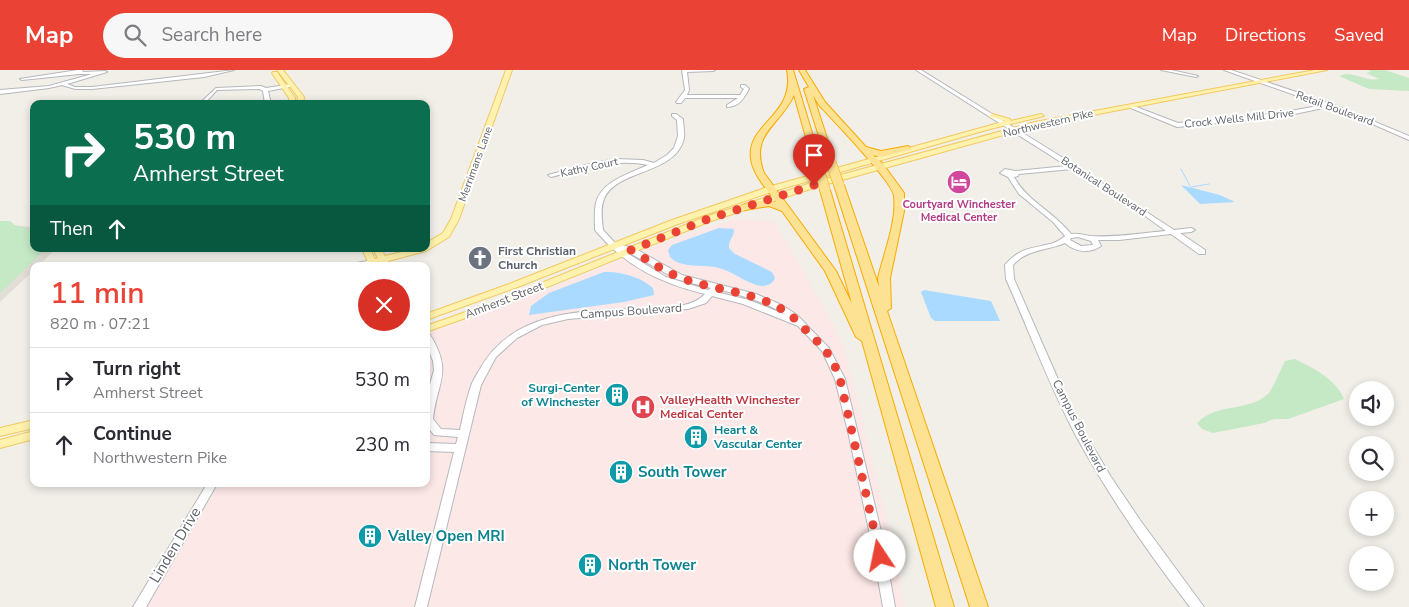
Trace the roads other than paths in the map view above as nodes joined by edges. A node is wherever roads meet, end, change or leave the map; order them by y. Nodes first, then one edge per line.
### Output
1 (113, 70) edge
2 (232, 70) edge
3 (273, 70) edge
4 (280, 70) edge
5 (509, 70) edge
6 (713, 70) edge
7 (791, 70) edge
8 (802, 70) edge
9 (918, 70) edge
10 (1163, 70) edge
11 (1226, 70) edge
12 (1295, 70) edge
13 (1324, 70) edge
14 (80, 71) edge
15 (104, 71) edge
16 (684, 71) edge
17 (1196, 73) edge
18 (91, 75) junction
19 (1250, 78) junction
20 (22, 79) dead end
21 (1201, 79) dead end
22 (1260, 82) junction
23 (63, 84) junction
24 (292, 85) junction
25 (284, 86) junction
26 (744, 86) dead end
27 (265, 90) junction
28 (0, 92) edge
29 (684, 96) junction
30 (742, 97) junction
31 (205, 100) edge
32 (267, 100) edge
33 (292, 100) edge
34 (301, 100) edge
35 (679, 102) dead end
36 (1129, 103) junction
37 (1330, 105) junction
38 (729, 106) dead end
39 (674, 114) dead end
40 (992, 116) junction
41 (1019, 120) junction
42 (1003, 124) junction
43 (1014, 130) junction
44 (1409, 138) edge
45 (860, 146) junction
46 (908, 149) junction
47 (876, 163) junction
48 (656, 165) junction
49 (1074, 167) junction
50 (551, 174) dead end
51 (774, 193) junction
52 (745, 207) junction
53 (787, 210) junction
54 (1058, 223) junction
55 (1191, 230) dead end
56 (1173, 232) junction
57 (1079, 235) junction
58 (1068, 238) junction
59 (1090, 238) junction
60 (1119, 238) junction
61 (1098, 244) junction
62 (430, 245) edge
63 (1044, 247) junction
64 (1075, 247) junction
65 (623, 250) junction
66 (414, 252) edge
67 (1202, 252) dead end
68 (388, 262) edge
69 (714, 290) junction
70 (430, 316) edge
71 (430, 327) edge
72 (430, 342) edge
73 (895, 351) junction
74 (881, 384) junction
75 (430, 412) edge
76 (430, 422) edge
77 (30, 425) edge
78 (0, 432) edge
79 (463, 434) junction
80 (30, 436) edge
81 (0, 444) edge
82 (430, 447) edge
83 (460, 448) junction
84 (210, 487) edge
85 (139, 607) edge
86 (421, 607) edge
87 (889, 607) edge
88 (945, 607) edge
89 (979, 607) edge
90 (1198, 607) edge

1 - 15 street
2 - 23 street
3 - 25 main road
4 - 24 main road
5 - 62 main road, Merrimans Lane
6 - 16 street
7 - 51 highway
7 - 74 highway, bridge
8 - 45 highway
8 - 73 highway, bridge
9 - 40 street, Botanical Boulevard
10 - 17 street
11 - 19 street, Retail Boulevard
12 - 19 main road, Northwestern Pike
13 - 22 main road, Northwestern Pike
14 - 18 street
14 - 20 street
15 - 18 street
16 - 29 street
17 - 21 street
18 - 23 street
19 - 22 street, Retail Boulevard
19 - 36 main road, Northwestern Pike
22 - 36 main road, Northwestern Pike
22 - 37 street, Retail Boulevard
23 - 28 street
24 - 25 street
24 - 34 main road
25 - 27 street
25 - 33 main road
26 - 30 street
27 - 31 street
27 - 32 street
29 - 30 street
29 - 35 street
30 - 38 street
36 - 37 street, Crock Wells Mill Drive
36 - 41 main road, Northwestern Pike
36 - 43 main road, Northwestern Pike
37 - 44 street, Retail Boulevard
39 - 48 street
40 - 41 main road
40 - 42 street, Botanical Boulevard
41 - 42 main road, Northwestern Pike
42 - 43 street, Botanical Boulevard
42 - 46 main road, Northwestern Pike
43 - 47 main road, Northwestern Pike
43 - 49 street, Botanical Boulevard
45 - 46 highway
45 - 47 highway
46 - 47 main road, Northwestern Pike
47 - 51 main road, Northwestern Pike
47 - 73 highway
48 - 50 street, Kathy Court
48 - 65 street, Campus Boulevard
49 - 54 street
49 - 56 street, Botanical Boulevard
51 - 52 main road, Amherst Street
51 - 53 highway
51 - 65 main road, Amherst Street
52 - 53 highway
52 - 65 main road, Amherst Street
53 - 74 highway
54 - 57 street
54 - 58 street
55 - 56 street, Campus Boulevard
56 - 60 street, Campus Boulevard
56 - 67 street, Botanical Boulevard
57 - 58 street, Campus Boulevard
57 - 59 street, Campus Boulevard
58 - 63 street, Campus Boulevard
58 - 64 street
59 - 60 street, Campus Boulevard
59 - 61 street, Campus Boulevard
60 - 61 street, Campus Boulevard
61 - 64 street, Campus Boulevard
63 - 64 street, Campus Boulevard
63 - 90 street, Campus Boulevard
65 - 69 street, Campus Boulevard
65 - 70 main road, Amherst Street
65 - 71 main road, Amherst Street
66 - 68 main road, Merrimans Lane
69 - 79 street, Campus Boulevard
69 - 87 street, Campus Boulevard
72 - 75 street
73 - 89 highway
74 - 88 highway
76 - 79 street
77 - 78 main road
79 - 83 street, Campus Boulevard
80 - 81 main road
82 - 83 street
83 - 86 street, Campus Boulevard
84 - 85 street, Linden Drive

